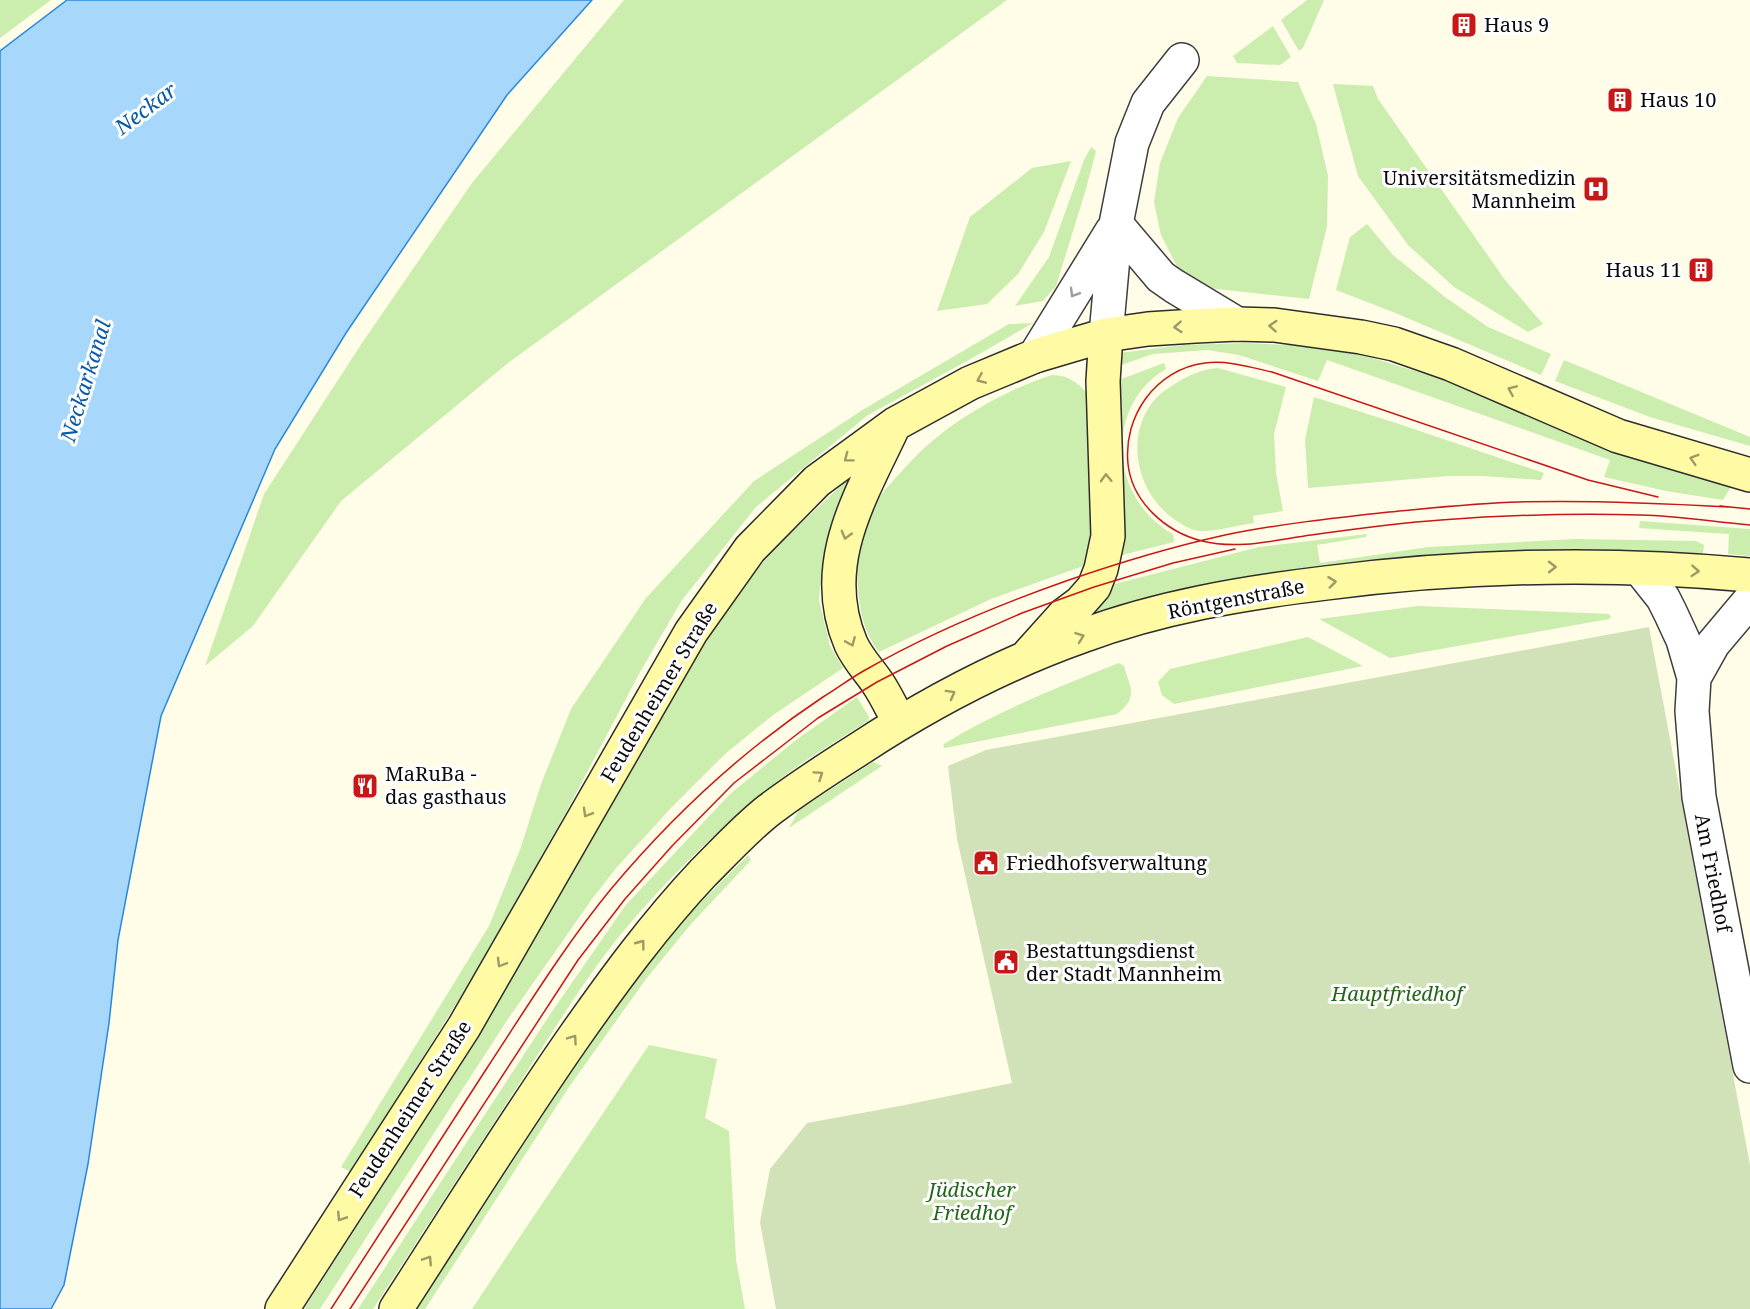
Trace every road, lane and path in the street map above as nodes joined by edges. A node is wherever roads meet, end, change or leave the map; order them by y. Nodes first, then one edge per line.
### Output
1 (1182, 60) dead end
2 (1116, 224) junction
3 (1237, 324) junction
4 (1106, 335) junction
5 (1035, 356) junction
6 (894, 424) junction
7 (1750, 476) edge
8 (1640, 569) junction
9 (1750, 575) edge
10 (1750, 600) edge
11 (1026, 658) junction
12 (1694, 678) junction
13 (900, 723) junction
14 (1750, 1066) edge
15 (282, 1309) edge
16 (396, 1309) edge

1 - 2 street
2 - 3 street
2 - 4 street
2 -> 5 street
3 -> 4 main road, Feudenheimer Straße
7 -> 3 main road
4 - 5 main road, Feudenheimer Straße
11 -> 4 main road
5 -> 6 main road, Feudenheimer Straße
6 -> 13 main road
6 -> 15 main road, Feudenheimer Straße
8 -> 9 main road, Röntgenstraße
11 -> 8 main road, Röntgenstraße
8 - 12 street, Am Friedhof
10 - 12 street, Am Friedhof
13 -> 11 main road, Röntgenstraße
12 - 14 street, Am Friedhof
16 -> 13 main road, Röntgenstraße

